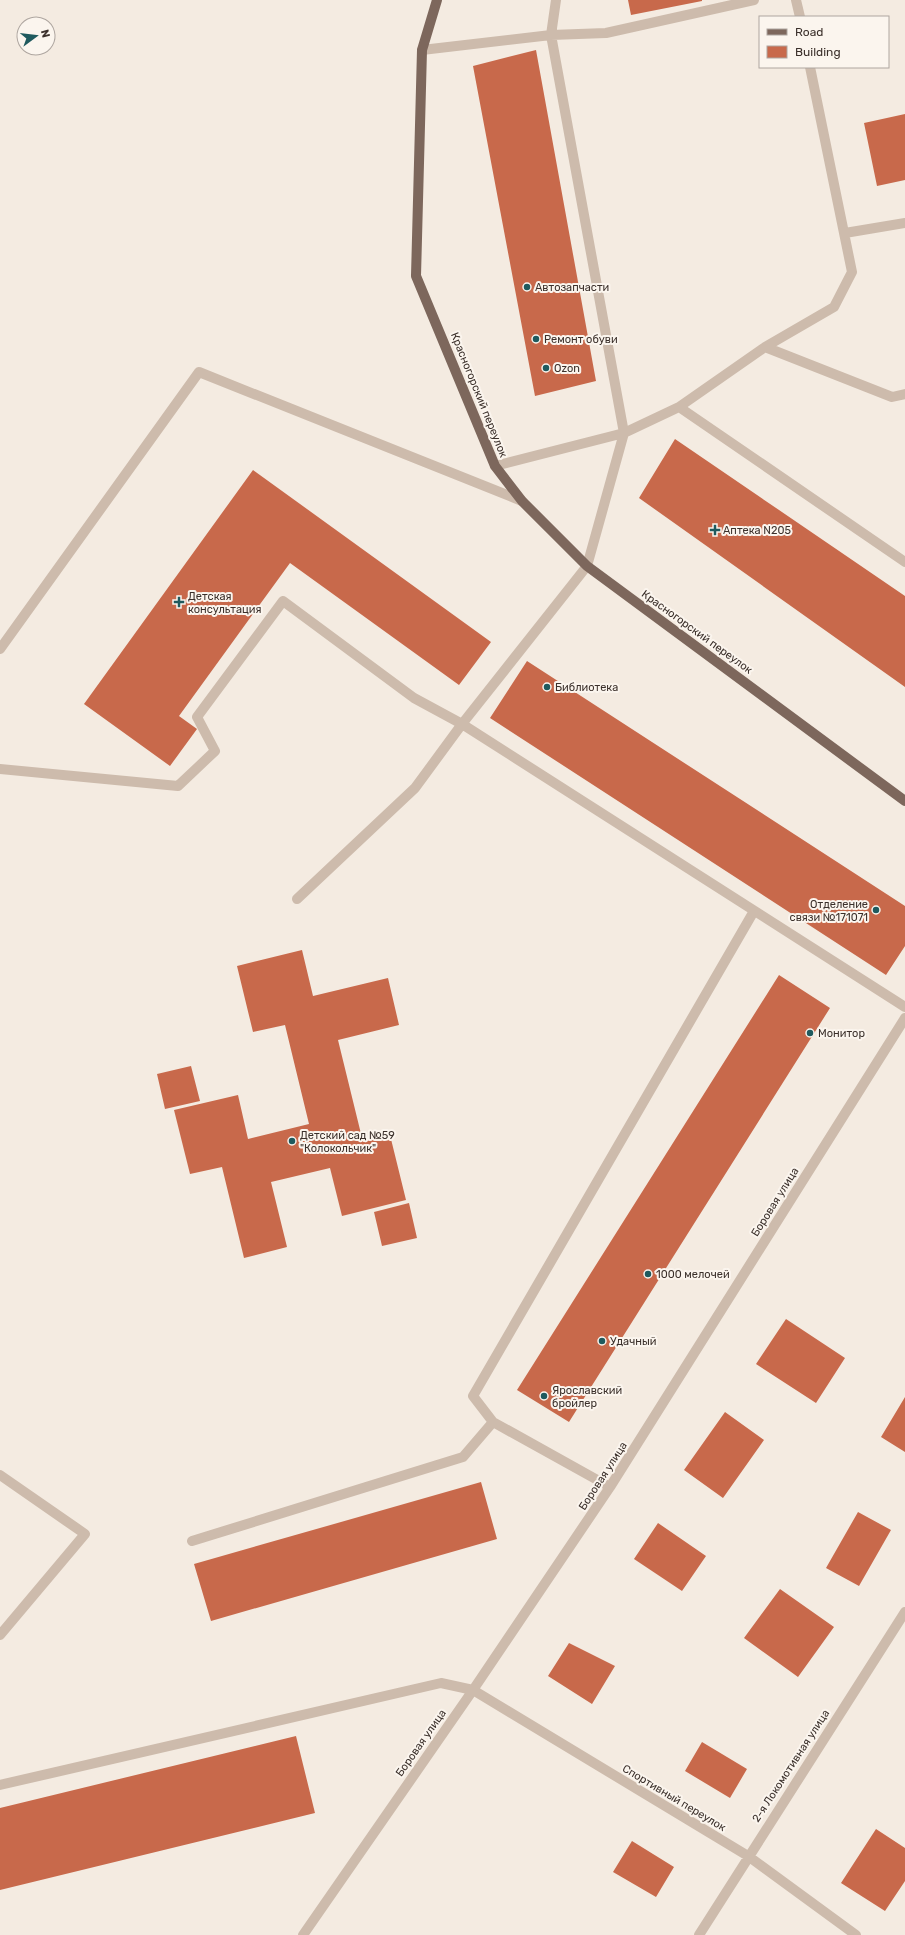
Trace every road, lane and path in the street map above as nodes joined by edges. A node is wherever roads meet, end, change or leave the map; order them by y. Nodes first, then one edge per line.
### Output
1 (437, 0) edge
2 (556, 0) edge
3 (754, 0) edge
4 (796, 0) edge
5 (800, 16) edge
6 (551, 35) junction
7 (422, 50) junction
8 (810, 68) edge
9 (905, 222) edge
10 (845, 233) junction
11 (765, 347) junction
12 (905, 394) edge
13 (679, 407) junction
14 (624, 433) junction
15 (495, 466) junction
16 (522, 501) junction
17 (905, 562) edge
18 (587, 566) junction
19 (0, 649) edge
20 (462, 724) junction
21 (0, 769) edge
22 (905, 801) edge
23 (297, 899) dead end
24 (754, 911) junction
25 (905, 1008) edge
26 (905, 1018) edge
27 (493, 1422) junction
28 (0, 1475) edge
29 (610, 1487) junction
30 (192, 1541) dead end
31 (905, 1612) edge
32 (0, 1635) edge
33 (473, 1690) junction
34 (0, 1785) edge
35 (748, 1856) junction
36 (303, 1935) edge
37 (699, 1935) edge
38 (856, 1935) edge

1 - 7 main road, Красногорский переулок
2 - 6 street
3 - 6 street
4 - 5 street
6 - 7 street
6 - 14 street
7 - 15 main road, Красногорский переулок
8 - 10 street
9 - 10 street
10 - 11 street
11 - 12 street
11 - 13 street
13 - 14 street
13 - 17 street
14 - 15 street
14 - 18 street
15 - 16 main road, Красногорский переулок
16 - 18 main road, Красногорский переулок
16 - 19 street
18 - 20 street
18 - 22 main road, Красногорский переулок
20 - 21 street
20 - 23 street
20 - 24 street
24 - 25 street
24 - 27 street
26 - 29 street, Боровая улица
27 - 29 street
27 - 30 street
28 - 32 street
29 - 33 street, Боровая улица
31 - 35 street, 2-я Локомотивная улица
33 - 34 street, Спортивный переулок
33 - 35 street, Спортивный переулок
33 - 36 street, Боровая улица
35 - 37 street, 2-я Локомотивная улица
35 - 38 street, Спортивный переулок

